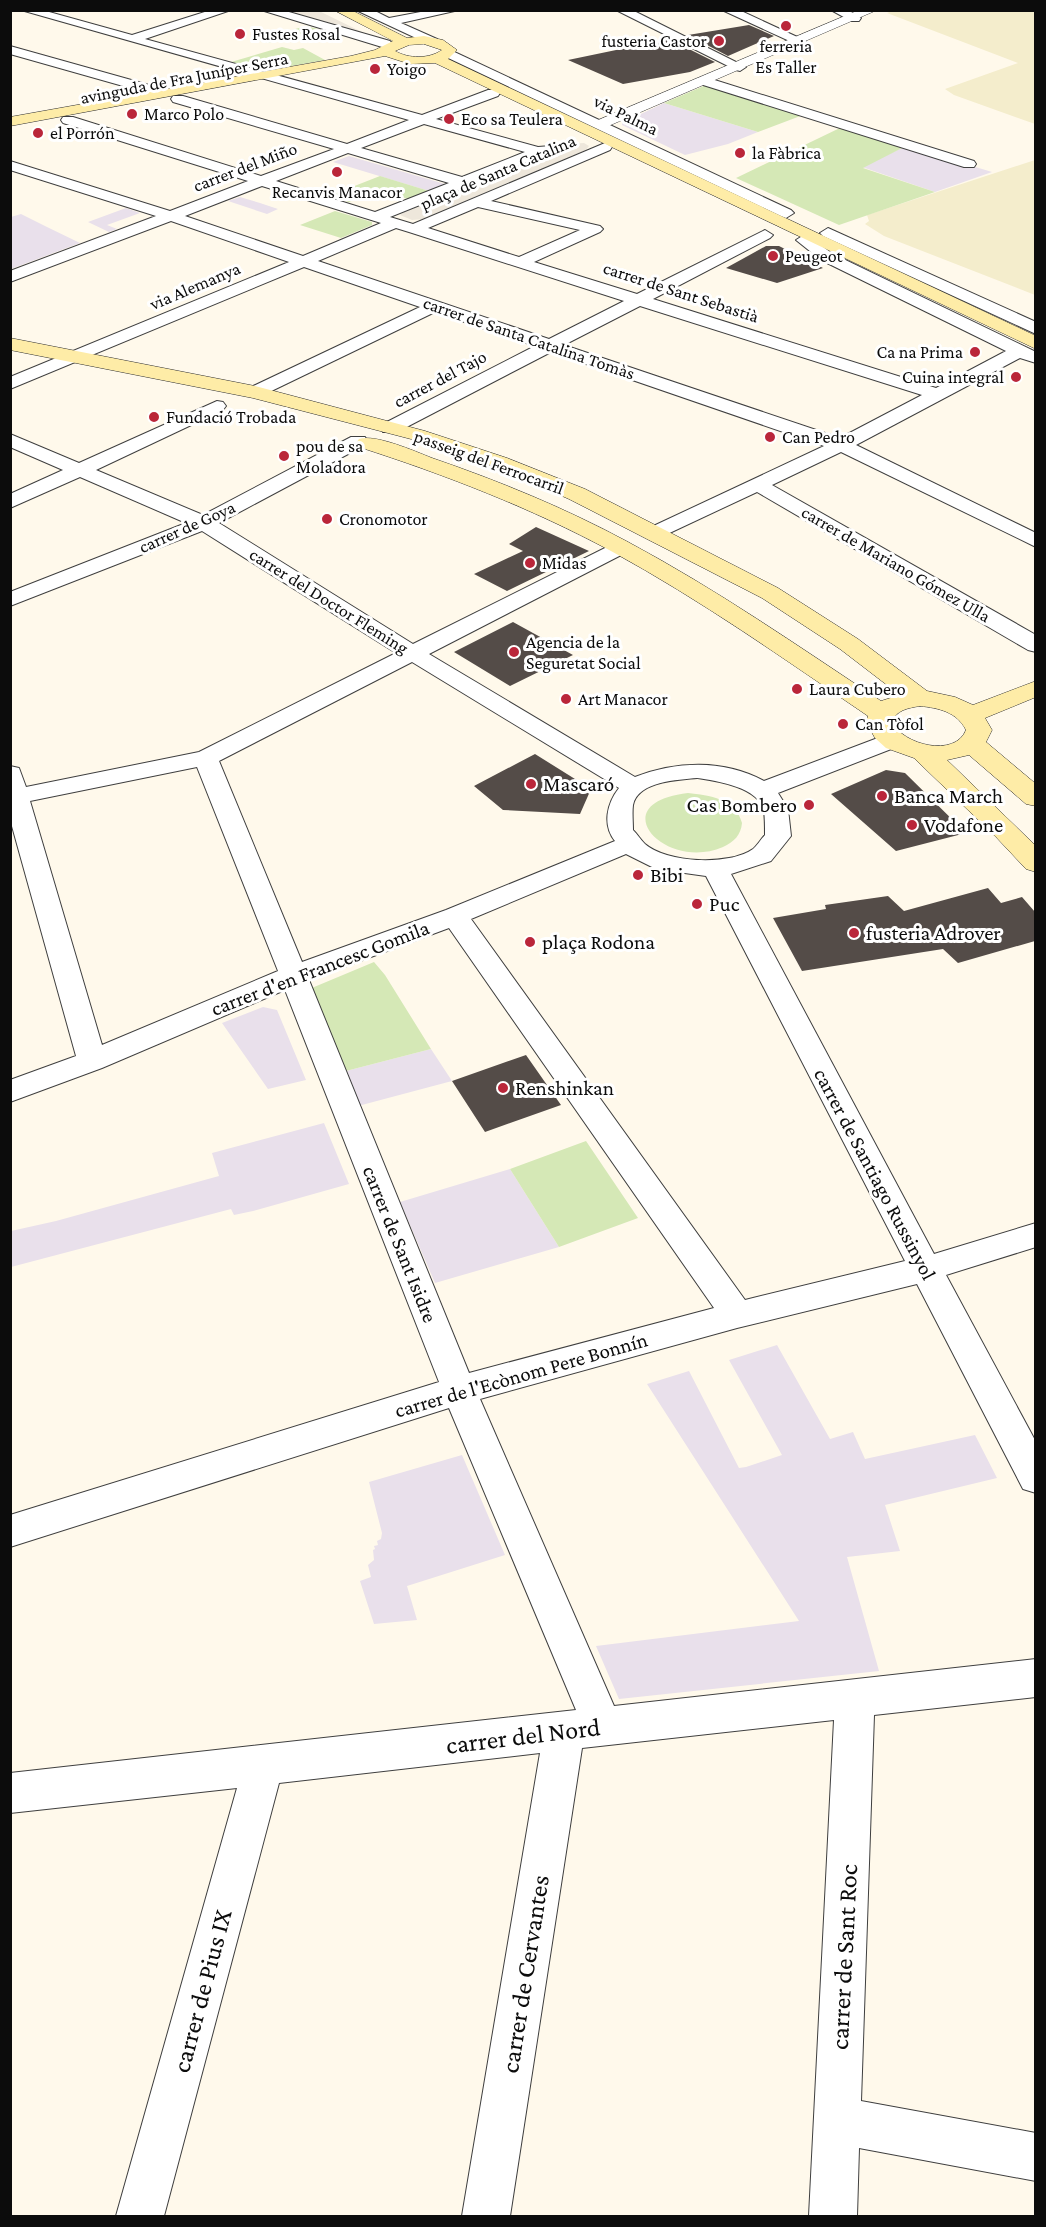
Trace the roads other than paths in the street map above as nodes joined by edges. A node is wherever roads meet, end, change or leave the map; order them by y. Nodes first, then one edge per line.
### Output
1 (27, 10) edge
2 (225, 10) edge
3 (267, 10) edge
4 (319, 10) edge
5 (340, 10) edge
6 (362, 10) edge
7 (453, 10) edge
8 (622, 10) edge
9 (728, 10) edge
10 (837, 10) edge
11 (871, 10) edge
12 (855, 18) junction
13 (387, 22) junction
14 (133, 39) junction
15 (800, 41) junction
16 (405, 42) junction
17 (10, 50) edge
18 (390, 50) junction
19 (439, 51) junction
20 (418, 60) junction
21 (740, 67) junction
22 (265, 75) junction
23 (280, 80) junction
24 (705, 81) junction
25 (162, 93) junction
26 (494, 93) junction
27 (178, 99) junction
28 (425, 119) junction
29 (68, 120) junction
30 (10, 122) edge
31 (601, 124) junction
32 (10, 131) edge
33 (568, 134) junction
34 (605, 147) junction
35 (347, 148) junction
36 (539, 152) junction
37 (969, 164) dead end
38 (10, 165) edge
39 (40, 174) junction
40 (262, 182) junction
41 (463, 182) junction
42 (10, 184) edge
43 (475, 202) junction
44 (786, 213) junction
45 (804, 215) dead end
46 (171, 216) junction
47 (376, 217) junction
48 (395, 223) junction
49 (765, 225) junction
50 (414, 229) junction
51 (817, 233) junction
52 (303, 261) junction
53 (521, 262) junction
54 (10, 277) edge
55 (642, 300) junction
56 (434, 306) junction
57 (1035, 329) edge
58 (10, 344) edge
59 (547, 345) junction
60 (1030, 351) edge
61 (75, 357) junction
62 (10, 363) edge
63 (48, 369) junction
64 (10, 384) edge
65 (255, 392) junction
66 (936, 394) junction
67 (217, 406) junction
68 (240, 411) dead end
69 (264, 416) dead end
70 (390, 428) junction
71 (10, 440) edge
72 (358, 441) junction
73 (841, 445) junction
74 (80, 469) junction
75 (757, 484) junction
76 (10, 502) edge
77 (204, 523) junction
78 (654, 533) junction
79 (1035, 541) edge
80 (620, 548) junction
81 (10, 600) edge
82 (1035, 645) edge
83 (412, 653) junction
84 (1035, 688) edge
85 (920, 698) junction
86 (881, 713) junction
87 (970, 715) junction
88 (891, 741) junction
89 (972, 744) junction
90 (924, 753) junction
91 (206, 758) junction
92 (634, 787) junction
93 (761, 791) junction
94 (14, 795) edge
95 (1035, 798) edge
96 (629, 844) junction
97 (1035, 863) edge
98 (715, 869) junction
99 (455, 916) junction
100 (292, 976) junction
101 (92, 1061) junction
102 (10, 1092) edge
103 (1035, 1234) edge
104 (926, 1269) junction
105 (737, 1315) junction
106 (459, 1390) junction
107 (1035, 1478) edge
108 (10, 1531) edge
109 (1035, 1678) edge
110 (855, 1698) junction
111 (583, 1729) junction
112 (263, 1766) junction
113 (10, 1793) edge
114 (836, 2120) junction
115 (1035, 2157) edge
116 (140, 2217) edge
117 (486, 2217) edge
118 (833, 2217) edge

1 - 14 street
2 - 14 street
3 - 18 street
4 - 18 street
5 - 16 main road
6 - 13 street, via Palma
7 - 13 street
8 - 21 street
9 - 15 street
10 - 12 street
11 - 12 street
12 - 15 street
13 - 19 street, via Palma
14 - 22 street
15 - 21 street
16 - 18 main road
16 - 19 main road
17 - 25 street
18 - 20 main road
18 - 22 main road, avinguda de Fra Juníper Serra
18 - 23 main road, avinguda de Fra Juníper Serra
19 - 20 main road
19 - 31 street, via Palma
19 - 33 main road
20 - 26 street, via Palma
21 - 24 street
22 - 23 street
22 - 25 main road, avinguda de Fra Juníper Serra
23 - 27 main road, avinguda de Fra Juníper Serra
23 - 28 street
24 - 31 street
24 - 37 street
25 - 30 main road, avinguda de Fra Juníper Serra
26 - 28 street, carrer del Miño
26 - 33 street, via Palma
27 - 29 main road, avinguda de Fra Juníper Serra
27 - 35 street
28 - 35 street, carrer del Miño
28 - 36 street
29 - 32 main road, avinguda de Fra Juníper Serra
29 - 40 street
31 - 44 street, via Palma
33 - 34 street, plaça de Santa Catalina
33 - 36 street, plaça de Santa Catalina
33 - 49 main road
34 - 43 street, plaça de Santa Catalina
34 - 49 street, via Palma
35 - 40 street, carrer del Miño
35 - 41 street
36 - 41 street, plaça de Santa Catalina
38 - 39 street, carrer de Santa Catalina Tomàs
39 - 42 street
39 - 46 street, carrer de Santa Catalina Tomàs
40 - 46 street, carrer del Miño
40 - 47 street
41 - 47 street, plaça de Santa Catalina
43 - 50 street, plaça de Santa Catalina
43 - 53 street
44 - 45 street
44 - 49 street, carrer del Tajo
46 - 52 street, carrer de Santa Catalina Tomàs
46 - 54 street, carrer del Miño
47 - 48 street, plaça de Santa Catalina
48 - 50 street, plaça de Santa Catalina
48 - 52 street, via Alemanya
49 - 51 main road
49 - 55 street, carrer del Tajo
50 - 53 street, carrer de Sant Sebastià
51 - 57 street
51 - 60 street
52 - 56 street, carrer de Santa Catalina Tomàs
52 - 61 street, via Alemanya
53 - 55 street, carrer de Sant Sebastià
55 - 59 street, carrer del Tajo
55 - 66 street, carrer de Sant Sebastià
56 - 59 street, carrer de Santa Catalina Tomàs
56 - 65 street
58 - 61 main road, passeig del Ferrocarril
59 - 70 street, carrer del Tajo
59 - 73 street, carrer de Santa Catalina Tomàs
60 - 66 street
61 - 63 street, via Alemanya
61 - 65 main road, passeig del Ferrocarril
62 - 63 main road
63 - 64 street, via Alemanya
63 - 67 main road
65 - 70 main road, passeig del Ferrocarril
66 - 73 street
67 - 68 main road
67 - 74 street
69 - 72 main road, passeig del Ferrocarril
70 - 78 main road, passeig del Ferrocarril
71 - 74 street, carrer del Doctor Fleming
72 - 77 street, carrer de Goya
72 - 80 main road, passeig del Ferrocarril
73 - 75 street
73 - 79 street, carrer de Santa Catalina Tomàs
74 - 76 street
74 - 77 street, carrer del Doctor Fleming
75 - 78 street
75 - 82 street, carrer de Mariano Gómez Ulla
77 - 81 street, carrer de Goya
77 - 83 street, carrer del Doctor Fleming
78 - 85 main road, passeig del Ferrocarril
80 - 83 street
80 - 86 main road, passeig del Ferrocarril
83 - 91 street
83 - 92 street, carrer del Doctor Fleming
84 - 87 main road
85 - 86 main road
85 - 87 main road
86 - 88 main road
87 - 89 main road
88 - 90 main road
88 - 93 street
89 - 90 main road
89 - 95 main road
90 - 97 main road
91 - 94 street
91 - 100 street, carrer de Sant Isidre
92 - 93 street
92 - 96 street
93 - 98 street
94 - 101 street
96 - 98 street
96 - 99 street, carrer d'en Francesc Gomila
98 - 104 street, carrer de Santiago Russinyol
99 - 100 street, carrer d'en Francesc Gomila
99 - 105 street
100 - 101 street, carrer d'en Francesc Gomila
100 - 106 street, carrer de Sant Isidre
101 - 102 street, carrer d'en Francesc Gomila
103 - 104 street, carrer de l'Ecònom Pere Bonnín
104 - 105 street, carrer de l'Ecònom Pere Bonnín
104 - 107 street, carrer de Santiago Russinyol
105 - 106 street, carrer de l'Ecònom Pere Bonnín
106 - 108 street, carrer de l'Ecònom Pere Bonnín
106 - 111 street, carrer de Sant Isidre
109 - 110 street, carrer del Nord
110 - 111 street, carrer del Nord
110 - 114 street, carrer de Sant Roc
111 - 112 street, carrer del Nord
111 - 117 street, carrer de Cervantes
112 - 113 street, carrer del Nord
112 - 116 street, carrer de Pius IX
114 - 115 street
114 - 118 street, carrer de Sant Roc

